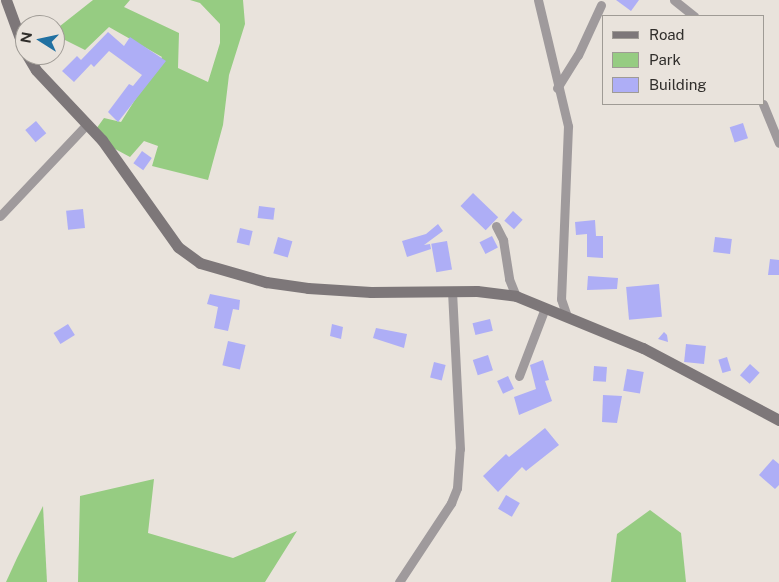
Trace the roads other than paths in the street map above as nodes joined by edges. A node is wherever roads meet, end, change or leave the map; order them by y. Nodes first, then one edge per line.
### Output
1 (6, 0) edge
2 (538, 0) edge
3 (674, 0) edge
4 (600, 5) dead end
5 (693, 15) edge
6 (15, 24) edge
7 (33, 65) edge
8 (558, 88) junction
9 (762, 105) edge
10 (87, 124) junction
11 (779, 143) edge
12 (0, 216) edge
13 (496, 226) dead end
14 (452, 291) junction
15 (516, 296) junction
16 (545, 308) junction
17 (567, 316) junction
18 (518, 376) dead end
19 (779, 420) edge
20 (399, 582) edge

1 - 6 street
2 - 8 street
3 - 5 street
4 - 8 street
7 - 10 street
8 - 17 street
9 - 11 street
10 - 12 street
10 - 14 street
13 - 15 street
14 - 15 street
14 - 20 street
15 - 16 street
16 - 17 street
16 - 18 street
17 - 19 street

